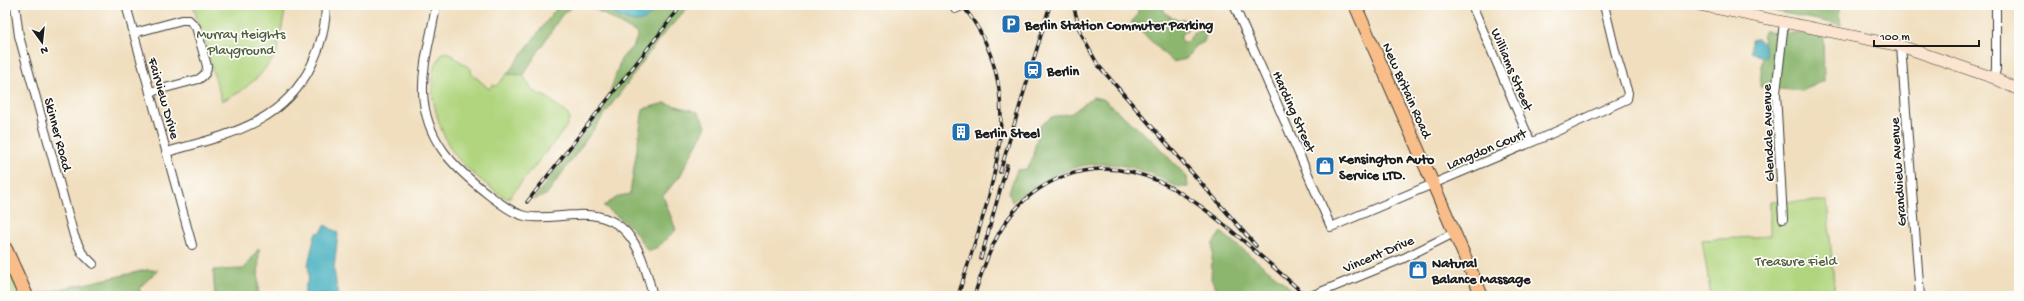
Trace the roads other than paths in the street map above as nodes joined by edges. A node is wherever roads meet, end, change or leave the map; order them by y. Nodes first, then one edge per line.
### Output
1 (15, 5) edge
2 (126, 5) edge
3 (326, 5) edge
4 (436, 5) edge
5 (964, 5) edge
6 (1234, 5) edge
7 (1355, 5) edge
8 (1472, 5) edge
9 (1604, 5) edge
10 (1700, 5) edge
11 (1996, 5) edge
12 (955, 9) dead end
13 (1784, 22) junction
14 (134, 34) junction
15 (1901, 46) junction
16 (1994, 78) junction
17 (2019, 90) edge
18 (150, 92) junction
19 (1531, 143) junction
20 (167, 152) junction
21 (1433, 184) junction
22 (1784, 219) dead end
23 (1331, 227) joint
24 (1454, 233) junction
25 (192, 245) dead end
26 (5, 249) edge
27 (93, 264) dead end
28 (26, 296) edge
29 (653, 296) edge
30 (1311, 296) edge
31 (1482, 296) edge
32 (1920, 296) edge

1 - 27 street, Skinner Road
2 - 14 street, Fairview Drive
3 - 20 street, Fairview Drive
4 - 29 street
5 - 12 street
6 - 23 street, Harding Street
7 - 21 main road, New Britain Road
8 - 19 street, Williams Street
9 - 19 street, Langdon Court
10 - 13 main road
11 - 16 street
13 - 15 main road
13 - 22 street, Glendale Avenue
14 - 18 street, Fairview Drive
14 - 18 street
15 - 16 main road
15 - 32 street, Grandview Avenue
16 - 17 main road
18 - 20 street, Fairview Drive
19 - 21 street, Langdon Court
20 - 25 street
21 - 23 street, Langdon Court
21 - 24 main road, New Britain Road
24 - 30 street, Vincent Drive
24 - 31 main road, New Britain Road
26 - 28 highway

